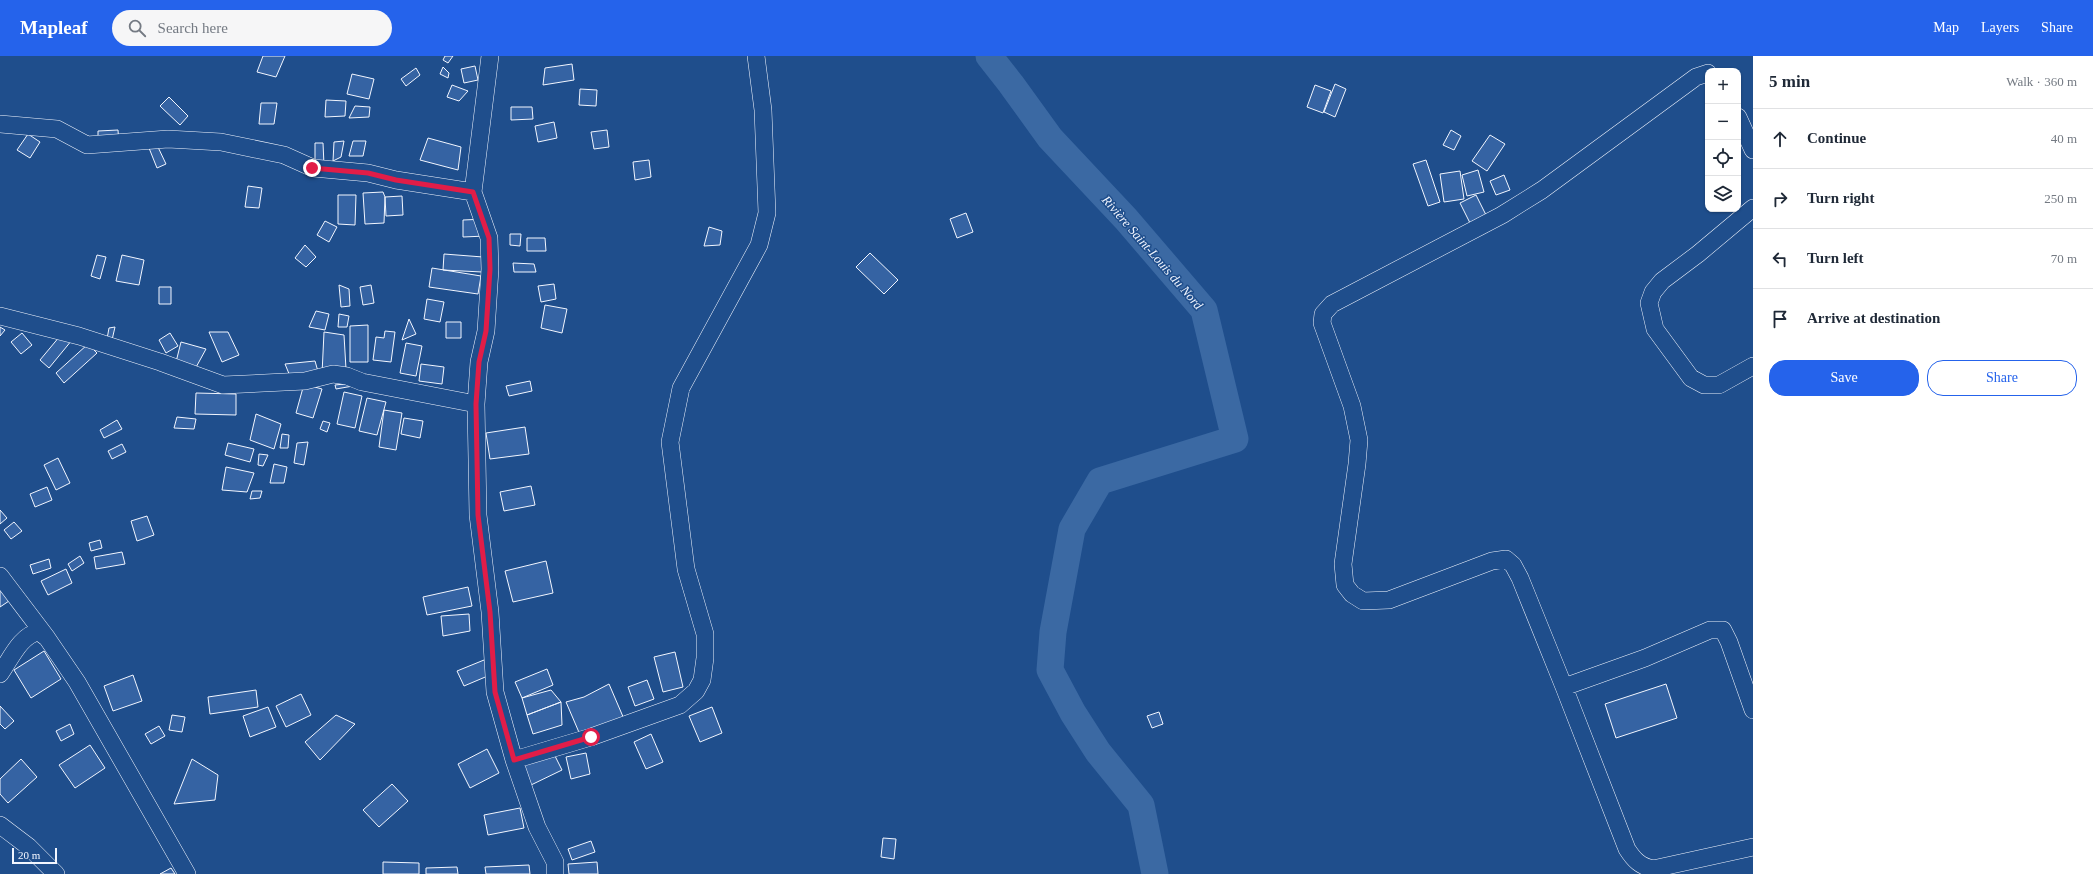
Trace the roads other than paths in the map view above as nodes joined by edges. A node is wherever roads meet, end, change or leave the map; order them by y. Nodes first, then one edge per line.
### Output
1 (490, 56) edge
2 (756, 56) edge
3 (1705, 74) edge
4 (0, 124) edge
5 (1741, 124) edge
6 (1753, 150) edge
7 (473, 192) junction
8 (1753, 208) edge
9 (0, 316) edge
10 (1753, 366) edge
11 (476, 404) junction
12 (0, 576) edge
13 (47, 638) junction
14 (0, 674) edge
15 (1564, 687) junction
16 (1753, 710) edge
17 (514, 760) junction
18 (0, 825) edge
19 (1753, 847) edge
20 (1637, 870) edge
21 (56, 874) edge
22 (187, 874) edge
23 (555, 874) edge

1 - 7 street
2 - 17 street
3 - 15 street
4 - 7 street
5 - 6 street
7 - 11 street
8 - 10 street
9 - 11 street
11 - 17 street
12 - 13 street
13 - 14 street
13 - 22 street
15 - 16 street
15 - 20 street
17 - 23 street
18 - 21 street
19 - 20 street

